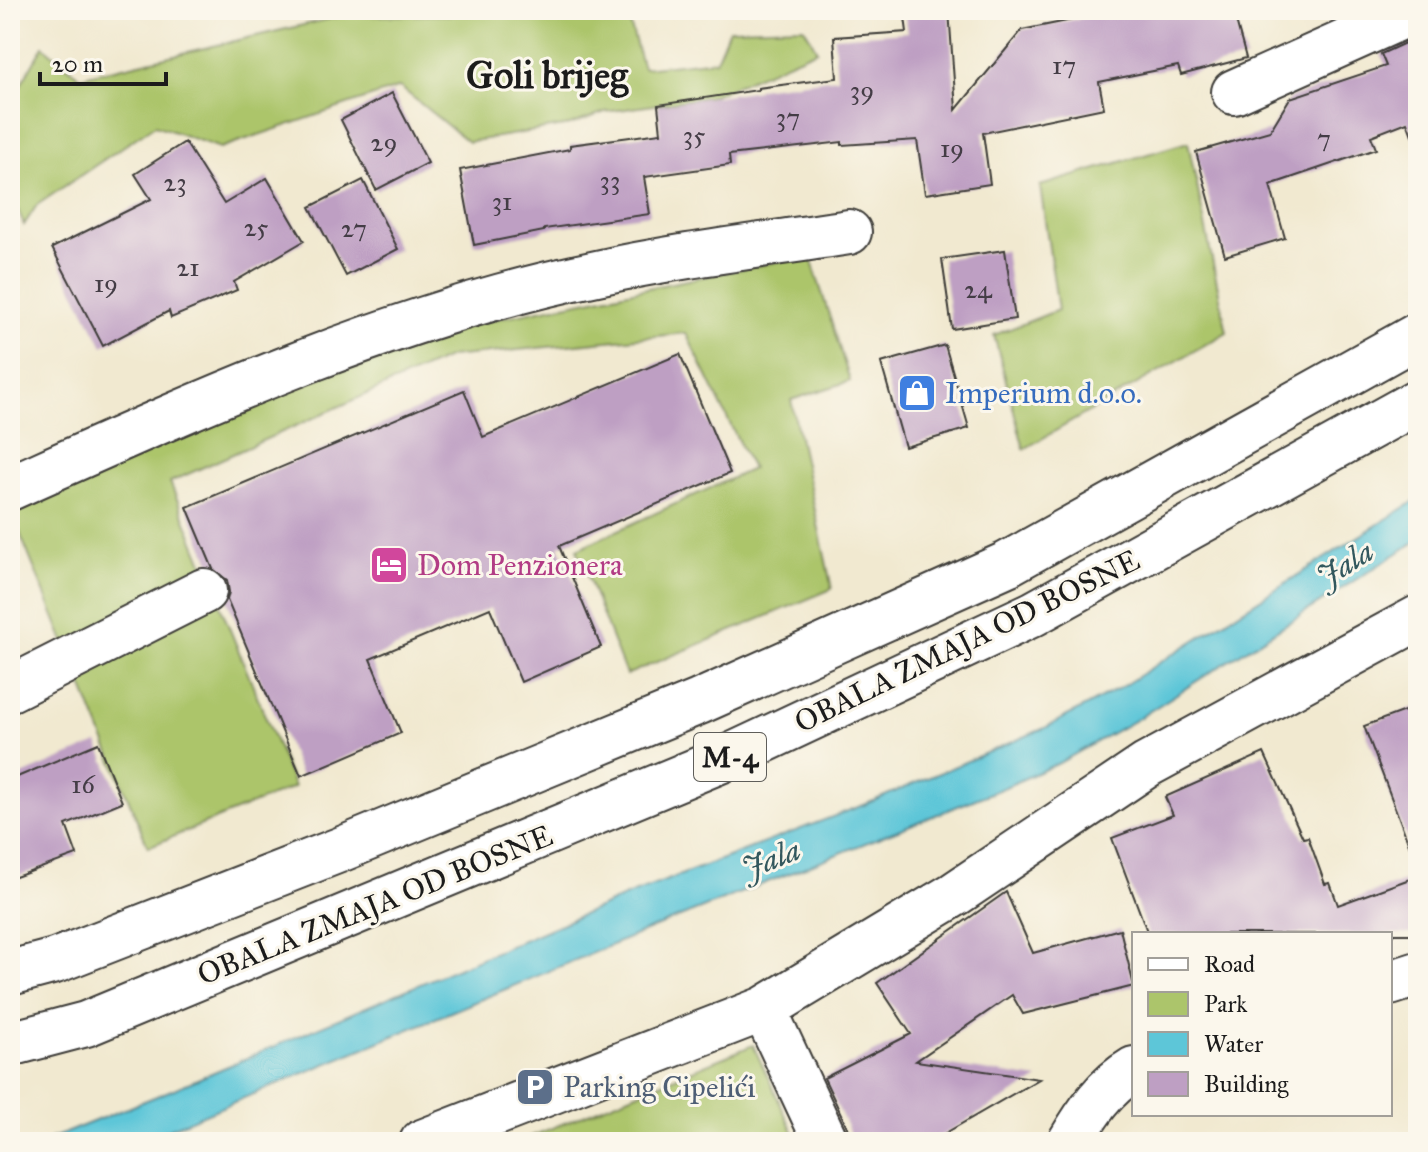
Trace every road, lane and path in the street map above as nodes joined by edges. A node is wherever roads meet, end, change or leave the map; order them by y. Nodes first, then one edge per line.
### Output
1 (1417, 10) edge
2 (1234, 92) dead end
3 (849, 232) dead end
4 (1418, 335) edge
5 (1418, 401) edge
6 (10, 488) edge
7 (204, 591) dead end
8 (1418, 618) edge
9 (10, 689) edge
10 (10, 973) edge
11 (1418, 974) edge
12 (1392, 982) edge
13 (764, 1009) junction
14 (10, 1044) edge
15 (1132, 1070) edge
16 (422, 1142) edge
17 (826, 1142) edge
18 (1070, 1142) edge

1 - 2 main road
3 - 6 main road
4 - 10 main road, OBALA ZMAJA OD BOSNE / M-4
5 - 14 main road, OBALA ZMAJA OD BOSNE / M-4
7 - 9 main road
8 - 13 main road
11 - 12 main road
13 - 16 main road
13 - 17 main road
15 - 18 main road

